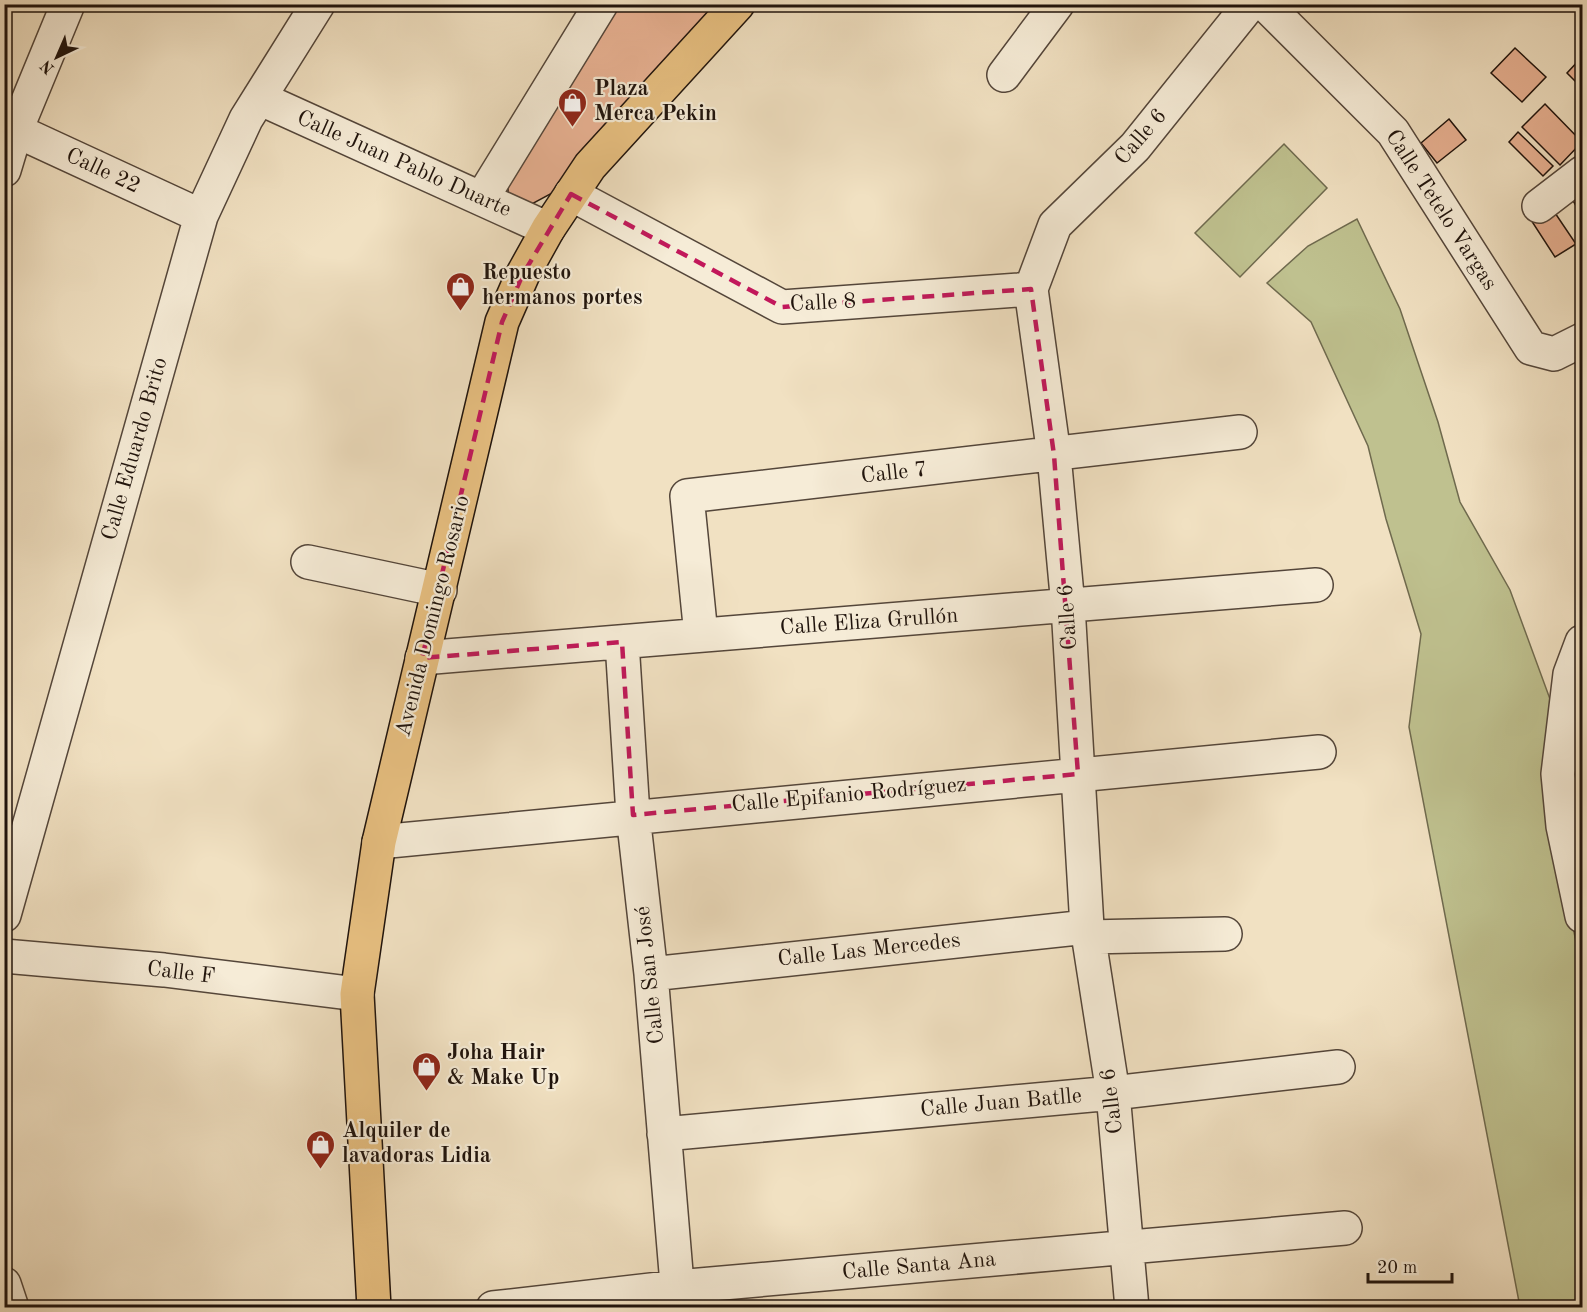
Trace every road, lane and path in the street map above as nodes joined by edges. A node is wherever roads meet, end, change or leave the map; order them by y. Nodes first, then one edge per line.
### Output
1 (68, 4) edge
2 (318, 4) edge
3 (601, 4) edge
4 (738, 4) edge
5 (1057, 4) edge
6 (1250, 4) edge
7 (1265, 4) edge
8 (1004, 75) dead end
9 (259, 98) junction
10 (10, 128) edge
11 (4, 170) edge
12 (1582, 173) edge
13 (571, 194) junction
14 (482, 198) junction
15 (1539, 206) dead end
16 (201, 216) junction
17 (548, 229) junction
18 (1031, 288) junction
19 (1582, 340) edge
20 (1240, 432) dead end
21 (1054, 455) junction
22 (308, 561) dead end
23 (1316, 585) dead end
24 (440, 590) junction
25 (1068, 606) junction
26 (701, 635) junction
27 (622, 642) junction
28 (1582, 642) edge
29 (422, 658) junction
30 (1319, 752) dead end
31 (1078, 774) junction
32 (633, 816) junction
33 (379, 842) junction
34 (4, 915) edge
35 (1582, 916) edge
36 (1087, 932) junction
37 (1225, 934) dead end
38 (4, 956) edge
39 (651, 974) junction
40 (357, 994) junction
41 (1338, 1067) dead end
42 (1113, 1093) junction
43 (664, 1134) junction
44 (1345, 1228) dead end
45 (1126, 1247) junction
46 (4, 1284) edge
47 (678, 1297) edge
48 (12, 1308) edge
49 (374, 1308) edge
50 (493, 1308) edge
51 (1132, 1308) edge

1 - 10 street
2 - 9 street, Calle Eduardo Brito
3 - 14 street
4 - 13 main road, Avenida Domingo Rosario
5 - 8 street
6 - 18 street, Calle 6
7 - 19 street, Calle Tetelo Vargas
9 - 14 street, Calle Juan Pablo Duarte
9 - 16 street, Calle Eduardo Brito
10 - 11 street
10 - 16 street, Calle 22
12 - 15 street
13 - 17 main road, Avenida Domingo Rosario
13 - 18 street, Calle 8
14 - 17 street, Calle Juan Pablo Duarte
16 - 34 street, Calle Eduardo Brito
17 - 24 main road, Avenida Domingo Rosario
18 - 21 street, Calle 6
20 - 21 street, Calle 7
21 - 25 street, Calle 6
21 - 26 street, Calle 7
22 - 24 street
23 - 25 street, Calle Eliza Grullón
24 - 29 main road, Avenida Domingo Rosario
25 - 26 street, Calle Eliza Grullón
25 - 31 street, Calle 6
26 - 27 street, Calle Eliza Grullón
27 - 29 street, Calle Eliza Grullón
27 - 32 street, Calle San José
28 - 35 street
29 - 33 main road, Avenida Domingo Rosario
30 - 31 street, Calle Epifanio Rodríguez
31 - 32 street, Calle Epifanio Rodríguez
31 - 36 street, Calle 6
32 - 33 street, Calle Epifanio Rodríguez
32 - 39 street, Calle San José
33 - 40 main road, Avenida Domingo Rosario
36 - 37 street, Calle Las Mercedes
36 - 39 street, Calle Las Mercedes
36 - 42 street, Calle 6
38 - 40 street, Calle F
39 - 43 street, Calle San José
40 - 49 main road, Avenida Domingo Rosario
41 - 42 street, Calle Juan Batlle
42 - 43 street, Calle Juan Batlle
42 - 45 street, Calle 6
43 - 47 street, Calle San José
44 - 45 street, Calle Santa Ana
45 - 47 street, Calle Santa Ana
45 - 51 street, Calle 6
46 - 48 street
47 - 50 street, Calle Santa Ana

